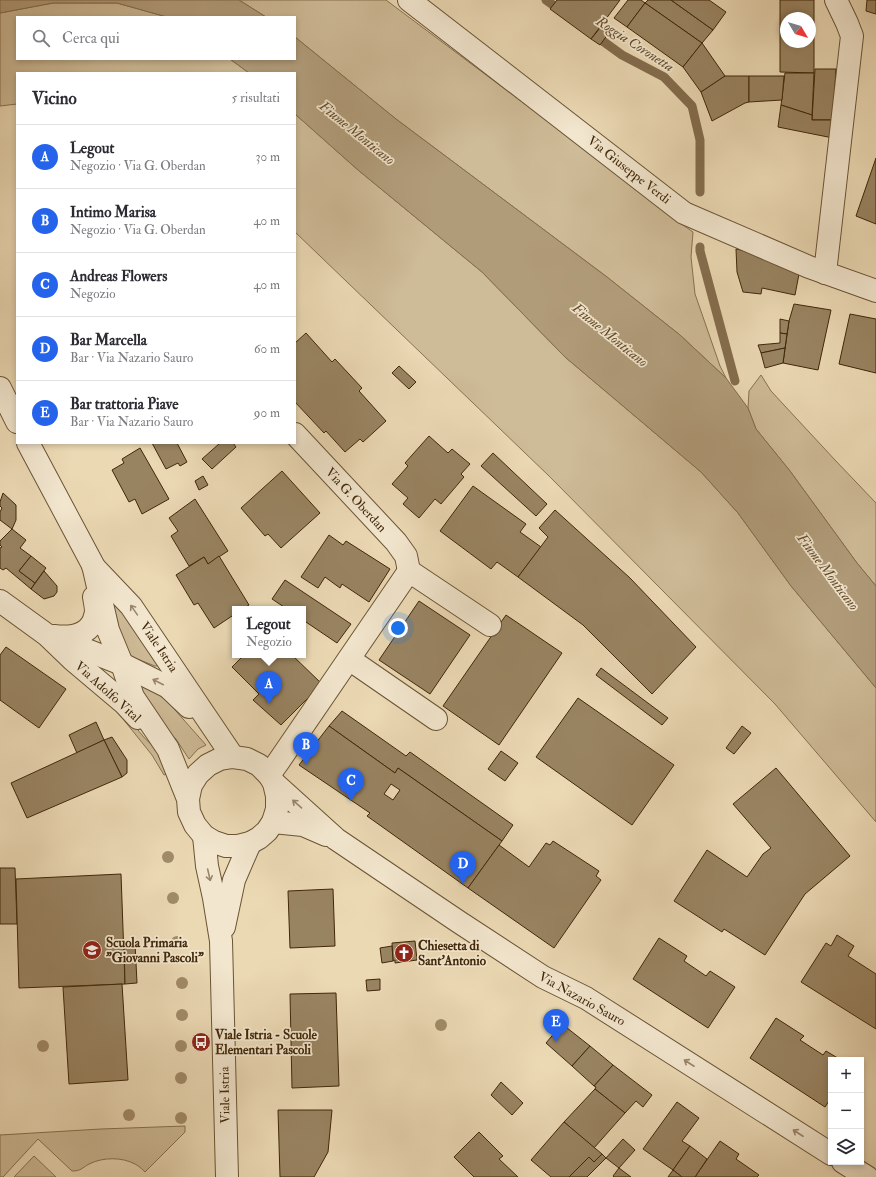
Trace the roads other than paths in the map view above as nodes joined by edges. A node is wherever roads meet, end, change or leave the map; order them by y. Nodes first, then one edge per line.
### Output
1 (409, 0) edge
2 (836, 0) edge
3 (825, 273) junction
4 (876, 291) edge
5 (0, 388) edge
6 (16, 420) edge
7 (296, 435) edge
8 (29, 444) edge
9 (93, 565) junction
10 (409, 571) junction
11 (0, 602) edge
12 (490, 625) dead end
13 (47, 635) junction
14 (349, 659) junction
15 (122, 664) junction
16 (436, 718) dead end
17 (219, 735) junction
18 (168, 749) junction
19 (233, 757) junction
20 (271, 779) junction
21 (188, 799) junction
22 (273, 822) junction
23 (204, 836) junction
24 (336, 839) junction
25 (250, 843) junction
26 (221, 942) junction
27 (828, 1152) edge
28 (848, 1165) edge
29 (227, 1177) edge
30 (867, 1177) edge

1 - 3 street, Via Giuseppe Verdi
2 - 3 street
3 - 4 street, Via Giuseppe Verdi
5 - 6 street
7 - 10 street, Via G. Oberdan
8 - 9 street, Viale Istria
9 - 13 street, Via Adolfo Vital
9 - 15 street, Viale Istria
17 -> 9 street, Viale Istria
10 - 12 street
10 - 14 street
11 - 13 street, Via Adolfo Vital
13 - 15 street, Via Adolfo Vital
13 - 18 street, Via Adolfo Vital
14 - 16 street
14 - 20 street
17 -> 15 street, Viale Istria
15 - 18 street, Viale Istria
17 - 19 street, Viale Istria
18 - 21 street, Viale Istria
19 - 20 street, Viale Istria
19 - 21 street, Viale Istria
20 - 22 street, Viale Istria
24 -> 20 street, Via Nazario Sauro
21 - 23 street, Viale Istria
22 - 24 street, Via Nazario Sauro
22 - 25 street, Viale Istria
23 - 25 street, Viale Istria
23 -> 26 street, Viale Istria
27 -> 24 street, Via Nazario Sauro
25 - 26 street, Viale Istria
26 - 29 street, Viale Istria
28 - 30 street

